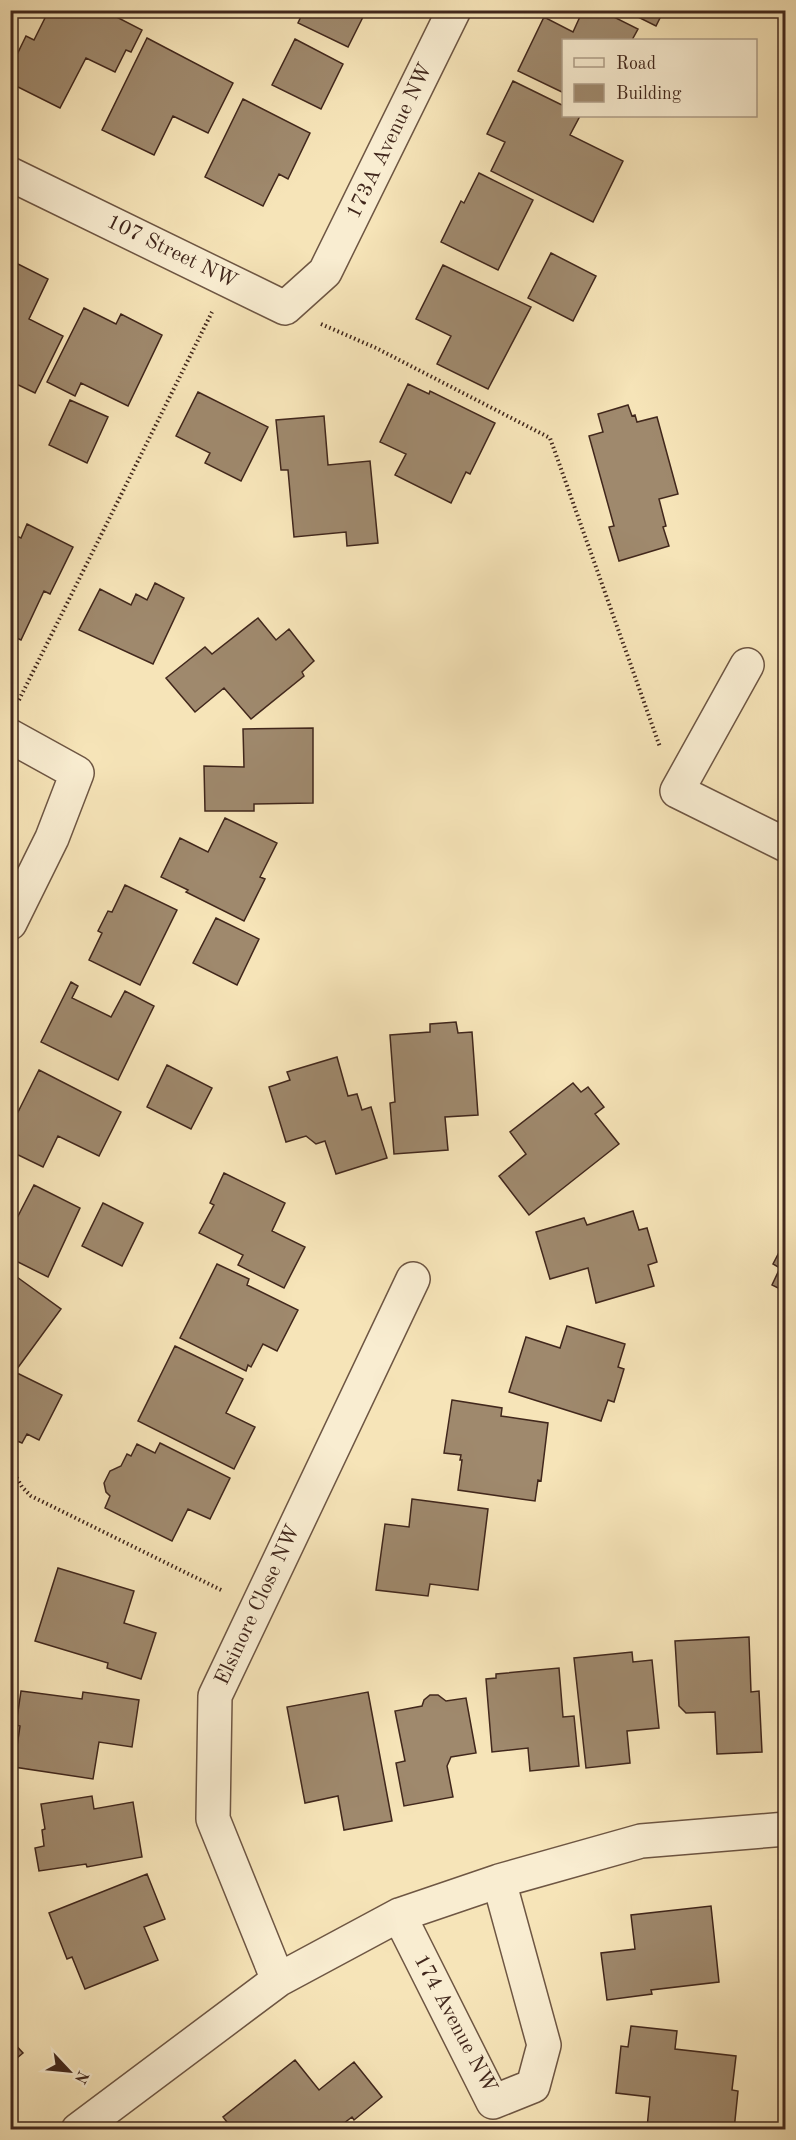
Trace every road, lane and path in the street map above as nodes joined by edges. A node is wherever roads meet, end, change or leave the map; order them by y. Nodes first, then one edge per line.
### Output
1 (454, 10) edge
2 (10, 174) edge
3 (224, 277) junction
4 (285, 308) junction
5 (747, 665) dead end
6 (13, 722) edge
7 (677, 791) junction
8 (786, 845) edge
9 (10, 923) edge
10 (413, 1279) dead end
11 (10, 1466) edge
12 (257, 1607) junction
13 (786, 1829) edge
14 (499, 1881) junction
15 (399, 1915) junction
16 (278, 1980) junction
17 (78, 2130) edge

1 - 4 street, 173A Avenue NW
2 - 3 street, 107 Street NW
3 - 4 street, 107 Street NW
3 - 6 path
4 - 7 path
5 - 7 street
6 - 9 street
7 - 8 street
10 - 12 street, Elsinore Close NW
11 - 12 path
12 - 16 street, Elsinore Close NW
13 - 14 street
14 - 15 street
14 - 15 street, 174 Avenue NW
15 - 16 street
16 - 17 street

